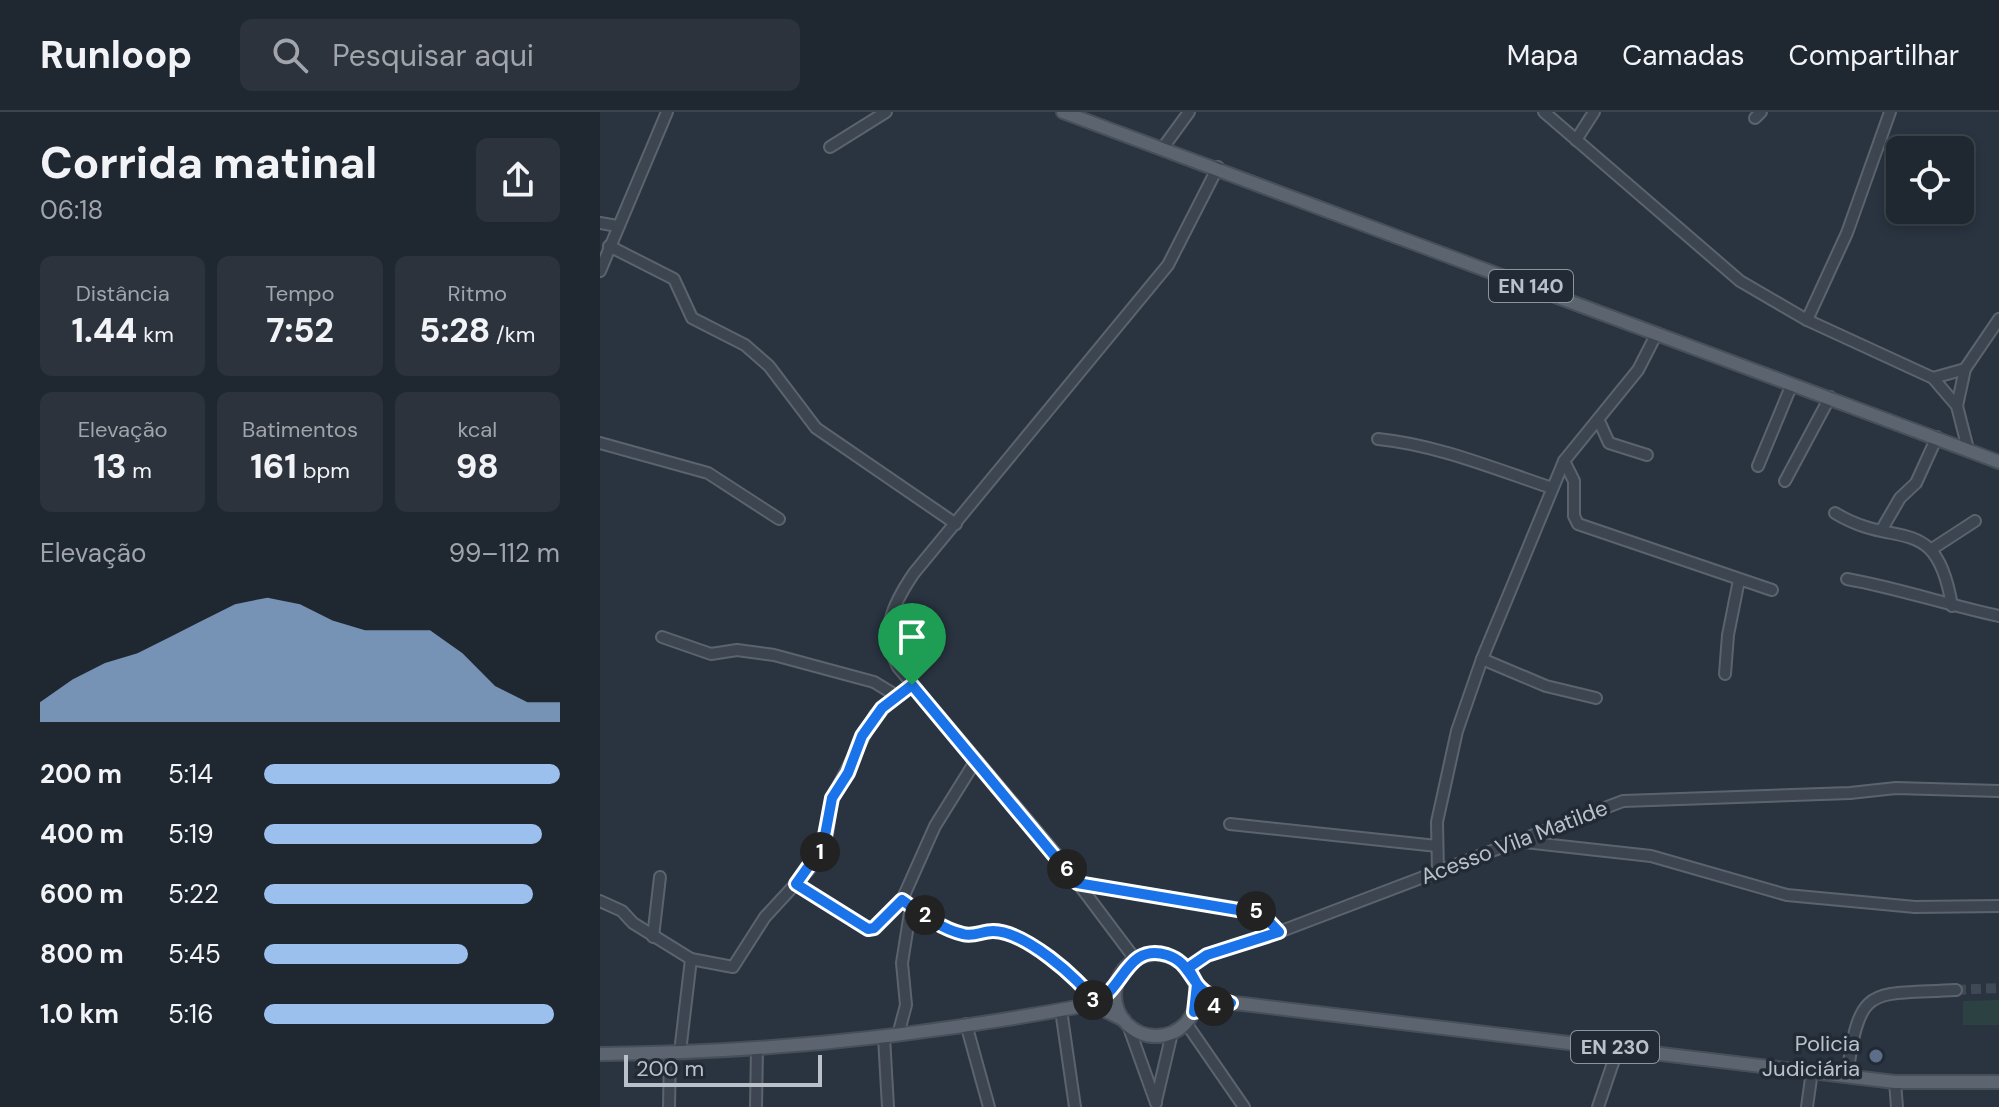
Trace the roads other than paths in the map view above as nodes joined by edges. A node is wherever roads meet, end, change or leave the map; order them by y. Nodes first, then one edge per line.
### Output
1 (667, 112) edge
2 (886, 112) edge
3 (1063, 112) edge
4 (1189, 112) edge
5 (1544, 112) edge
6 (1594, 112) edge
7 (1890, 112) edge
8 (1576, 140) junction
9 (830, 147) dead end
10 (1162, 149) junction
11 (1218, 167) junction
12 (600, 223) edge
13 (617, 226) junction
14 (609, 246) junction
15 (600, 271) edge
16 (1999, 319) edge
17 (1807, 320) junction
18 (1657, 333) junction
19 (1965, 369) junction
20 (1933, 378) junction
21 (1792, 384) junction
22 (1830, 397) junction
23 (1957, 406) junction
24 (1599, 421) junction
25 (1937, 437) junction
26 (1378, 439) dead end
27 (600, 443) edge
28 (1968, 449) junction
29 (1647, 455) dead end
30 (1564, 461) junction
31 (1999, 462) edge
32 (1758, 466) dead end
33 (1785, 481) dead end
34 (1552, 488) junction
35 (1835, 513) dead end
36 (779, 519) dead end
37 (1975, 521) dead end
38 (956, 524) junction
39 (1882, 529) junction
40 (1932, 549) junction
41 (1847, 579) dead end
42 (1739, 580) junction
43 (1772, 590) dead end
44 (1952, 606) junction
45 (1999, 616) edge
46 (662, 637) dead end
47 (1482, 659) junction
48 (1725, 674) dead end
49 (912, 685) junction
50 (897, 696) junction
51 (1596, 698) dead end
52 (976, 760) junction
53 (1999, 791) edge
54 (1230, 824) dead end
55 (1520, 841) junction
56 (1437, 846) junction
57 (1438, 873) junction
58 (660, 877) dead end
59 (1077, 883) junction
60 (796, 884) junction
61 (600, 901) edge
62 (906, 903) junction
63 (1999, 906) edge
64 (1279, 932) junction
65 (653, 937) junction
66 (691, 959) junction
67 (1135, 959) junction
68 (1188, 968) junction
69 (1197, 984) junction
70 (1116, 987) junction
71 (1956, 990) tunnel mouth
72 (1231, 1003) junction
73 (1088, 1004) junction
74 (1061, 1010) junction
75 (1190, 1018) junction
76 (1126, 1022) junction
77 (966, 1024) junction
78 (1172, 1033) junction
79 (898, 1035) junction
80 (884, 1037) junction
81 (757, 1048) junction
82 (1618, 1048) junction
83 (675, 1053) junction
84 (600, 1054) edge
85 (1812, 1071) junction
86 (1847, 1076) junction
87 (1895, 1082) junction
88 (1999, 1082) edge
89 (1156, 1105) edge
90 (669, 1107) edge
91 (756, 1107) edge
92 (888, 1107) edge
93 (989, 1107) edge
94 (1075, 1107) edge
95 (1244, 1107) edge
96 (1598, 1107) edge
97 (1807, 1107) edge
98 (1897, 1107) edge

1 - 13 street
2 - 9 street
3 - 10 main road, EN 140
4 - 10 street
5 - 8 street
6 - 8 street
7 - 17 street
8 - 17 street
10 - 11 main road, EN 140
11 - 18 main road, EN 140
11 - 38 street
12 - 13 street
13 - 14 street
14 - 15 street
14 - 38 street
16 - 19 street
17 - 20 street
18 - 21 main road, EN 140
18 - 24 street
19 - 20 street
19 - 23 street
20 - 23 street
21 - 22 main road, EN 140
21 - 32 street
22 - 25 main road, EN 140
22 - 33 street
23 - 28 street
24 - 29 street
24 - 30 street
25 - 28 main road, EN 140
25 - 39 street
26 - 34 street
27 - 36 street
28 - 31 main road, EN 140
30 - 34 street
30 - 42 street
34 - 47 street
35 - 39 street
37 - 40 street
38 - 49 street
39 - 40 street
40 - 44 street
41 - 44 street
42 - 43 street
42 - 48 street
44 - 45 street
46 - 50 street
47 - 51 street
47 - 56 street
49 - 50 street
49 - 52 street
50 - 60 street
52 - 59 street
52 - 62 street
53 - 55 street, Acesso Vila Matilde
54 - 56 street
55 - 57 street, Acesso Vila Matilde
55 - 63 street
56 - 57 street
57 - 64 street, Acesso Vila Matilde
58 - 65 street
59 - 64 street
59 - 67 street
60 - 62 street
60 - 66 street
61 - 65 street
62 - 73 street
62 - 79 street
64 - 68 street, Acesso Vila Matilde
65 - 66 street
66 - 83 street
67 - 68 main road
67 - 70 main road
68 - 69 main road
69 - 72 main road, EN 230
69 - 75 main road
70 - 73 main road
70 - 76 main road
71 - 86 street
72 - 75 main road, EN 230
72 - 82 main road, EN 230
73 - 74 main road
73 - 76 main road
74 - 77 main road
74 - 94 street
75 - 78 main road
75 - 95 street
76 - 78 main road
76 - 89 street
77 - 79 main road
77 - 93 street
78 - 89 street
79 - 80 main road
80 - 81 main road
80 - 92 street
81 - 83 main road
81 - 91 street
82 - 85 main road, EN 230
82 - 96 street
83 - 84 main road
83 - 90 street
85 - 86 main road, EN 230
85 - 97 street
86 - 87 main road, EN 230
87 - 88 main road, EN 230
87 - 98 street

